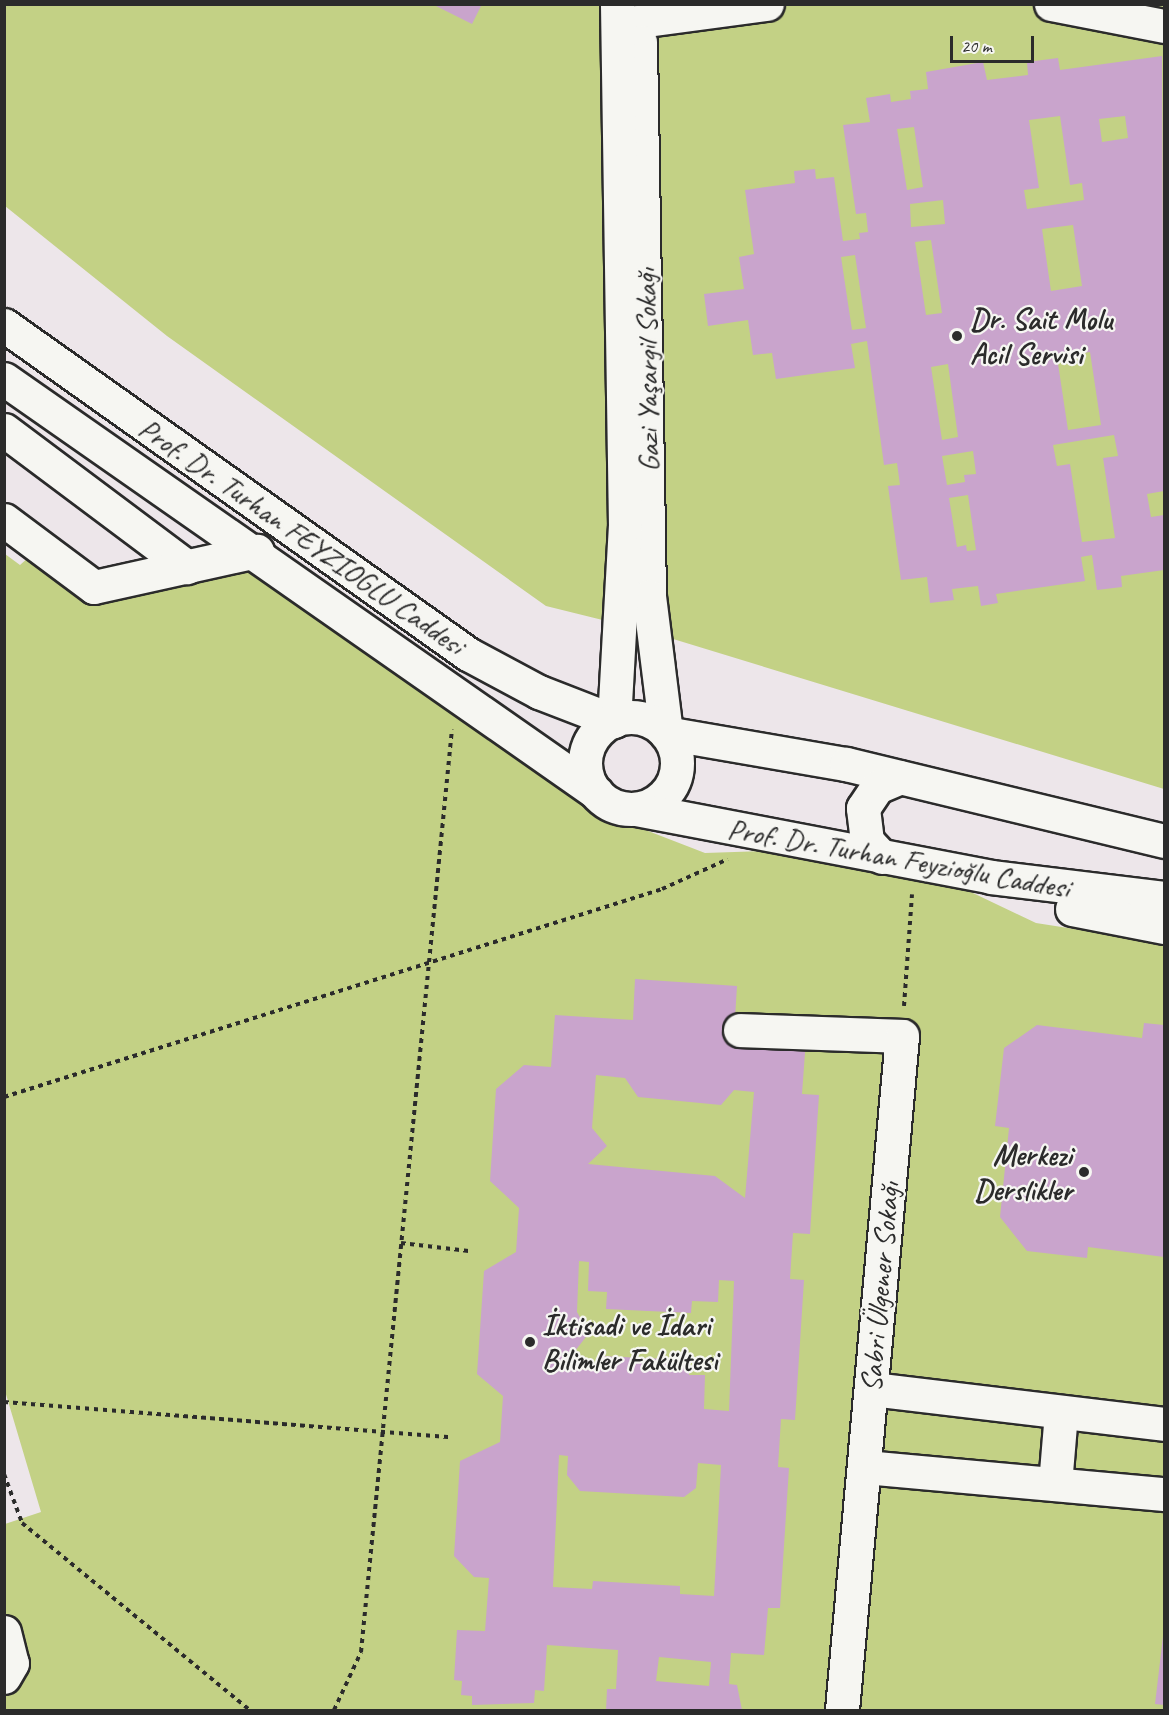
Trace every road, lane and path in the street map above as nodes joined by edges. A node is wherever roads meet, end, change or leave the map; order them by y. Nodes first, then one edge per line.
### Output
1 (767, 4) edge
2 (1051, 4) edge
3 (632, 10) edge
4 (1164, 26) edge
5 (4, 326) edge
6 (4, 379) edge
7 (120, 408) junction
8 (4, 430) edge
9 (87, 434) junction
10 (61, 472) junction
11 (4, 520) edge
12 (257, 551) junction
13 (187, 567) junction
14 (456, 692) junction
15 (614, 721) junction
16 (666, 733) junction
17 (900, 777) junction
18 (597, 793) junction
19 (636, 809) junction
20 (1164, 841) edge
21 (736, 856) dead end
22 (882, 857) junction
23 (914, 863) junction
24 (991, 877) junction
25 (1164, 898) edge
26 (1164, 927) edge
27 (429, 962) junction
28 (740, 1030) dead end
29 (902, 1036) junction
30 (4, 1097) edge
31 (401, 1243) junction
32 (469, 1251) dead end
33 (872, 1389) junction
34 (4, 1402) edge
35 (1061, 1412) junction
36 (1164, 1424) edge
37 (383, 1432) junction
38 (451, 1437) dead end
39 (865, 1467) junction
40 (4, 1474) edge
41 (1055, 1484) junction
42 (1164, 1494) edge
43 (4, 1632) edge
44 (4, 1677) edge
45 (250, 1710) edge
46 (334, 1710) edge
47 (843, 1710) edge

1 - 3 street
2 - 4 street
3 - 15 street, Gazi Yaşargil Sokağı
3 - 16 street, Gazi Yaşargil Sokağı
5 - 7 street, Prof. Dr. Turhan FEYZIOGLU Caddesi
6 - 9 street, Prof. Dr. Turhan FEYZIOGLU Caddesi
7 - 9 street
7 - 15 street, Prof. Dr. Turhan FEYZIOGLU Caddesi
8 - 10 street
9 - 10 street
9 - 12 street, Prof. Dr. Turhan FEYZIOGLU Caddesi
10 - 13 street
11 - 13 street
12 - 13 street
12 - 14 street, Prof. Dr. Turhan FEYZIOGLU Caddesi
14 - 18 street, Prof. Dr. Turhan FEYZIOGLU Caddesi
14 - 27 path
15 - 16 street
15 - 18 street
16 - 17 street
16 - 19 street
17 - 20 street
17 - 22 street
18 - 19 street
19 - 22 street, Prof. Dr. Turhan Feyzioğlu Caddesi
21 - 27 path
22 - 23 street, Prof. Dr. Turhan Feyzioğlu Caddesi
23 - 24 street, Prof. Dr. Turhan Feyzioğlu Caddesi
23 - 29 path
24 - 25 street, Prof. Dr. Turhan Feyzioğlu Caddesi
24 - 26 street
27 - 30 path
27 - 31 path
28 - 29 street
29 - 33 street, Sabri Ülgener Sokağı
31 - 32 path
31 - 37 path
33 - 35 street
33 - 39 street, Sabri Ülgener Sokağı
34 - 37 path
35 - 36 street
35 - 41 street
37 - 38 path
37 - 46 path
39 - 41 street
39 - 47 street, Sabri Ülgener Sokağı
40 - 45 path
41 - 42 street
43 - 44 street

